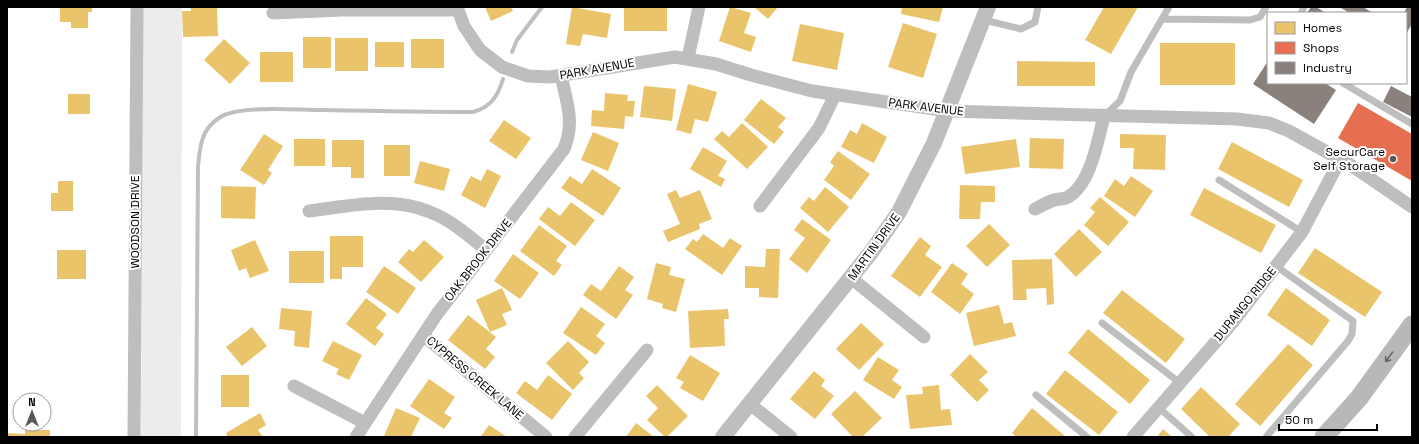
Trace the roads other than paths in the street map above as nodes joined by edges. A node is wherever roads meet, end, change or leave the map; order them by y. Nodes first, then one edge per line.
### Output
1 (137, 7) edge
2 (699, 7) edge
3 (1038, 7) edge
4 (1169, 7) edge
5 (1266, 7) edge
6 (457, 9) edge
7 (274, 13) dead end
8 (986, 14) edge
9 (1162, 19) junction
10 (688, 58) junction
11 (561, 76) junction
12 (1345, 84) edge
13 (835, 95) junction
14 (948, 111) junction
15 (1104, 116) junction
16 (1412, 124) edge
17 (1340, 160) junction
18 (1218, 180) dead end
19 (760, 206) dead end
20 (1412, 207) edge
21 (1035, 209) dead end
22 (309, 211) dead end
23 (1302, 232) junction
24 (486, 250) junction
25 (1276, 266) junction
26 (851, 278) junction
27 (1102, 323) dead end
28 (1412, 325) edge
29 (423, 335) junction
30 (924, 337) dead end
31 (647, 350) dead end
32 (1180, 383) junction
33 (294, 386) dead end
34 (1036, 395) dead end
35 (750, 404) junction
36 (1158, 407) junction
37 (366, 423) junction
38 (134, 437) edge
39 (356, 437) edge
40 (546, 437) edge
41 (575, 437) edge
42 (724, 437) edge
43 (791, 437) edge
44 (1087, 437) edge
45 (1133, 437) edge
46 (1192, 437) edge
47 (1266, 437) edge
48 (1324, 437) edge

1 - 38 street, WOODSON DRIVE
2 - 10 street
3 - 8 lane
4 - 9 lane
5 - 9 lane
6 - 7 street
6 - 11 street, PARK AVENUE
8 - 14 street, MARTIN DRIVE
9 - 15 lane
10 - 11 street, PARK AVENUE
10 - 13 street, PARK AVENUE
11 - 24 street, OAK BROOK DRIVE
12 - 16 lane
13 - 14 street, PARK AVENUE
13 - 19 street
14 - 15 street, PARK AVENUE
14 - 26 street, MARTIN DRIVE
15 - 17 street, PARK AVENUE
15 - 21 street
17 - 20 street, PARK AVENUE
17 - 23 street, DURANGO RIDGE
18 - 23 lane
22 - 24 street
23 - 25 street, DURANGO RIDGE
24 - 29 street, OAK BROOK DRIVE
25 - 32 street, DURANGO RIDGE
25 - 47 lane
26 - 30 street
26 - 35 street, MARTIN DRIVE
27 - 32 lane
28 -> 48 main road
29 - 37 street, OAK BROOK DRIVE
29 - 40 street, CYPRESS CREEK LANE
31 - 41 street
32 - 36 street, DURANGO RIDGE
33 - 37 street
34 - 44 lane
35 - 42 street, MARTIN DRIVE
35 - 43 street
36 - 45 street, DURANGO RIDGE
36 - 46 lane
37 - 39 street, OAK BROOK DRIVE

